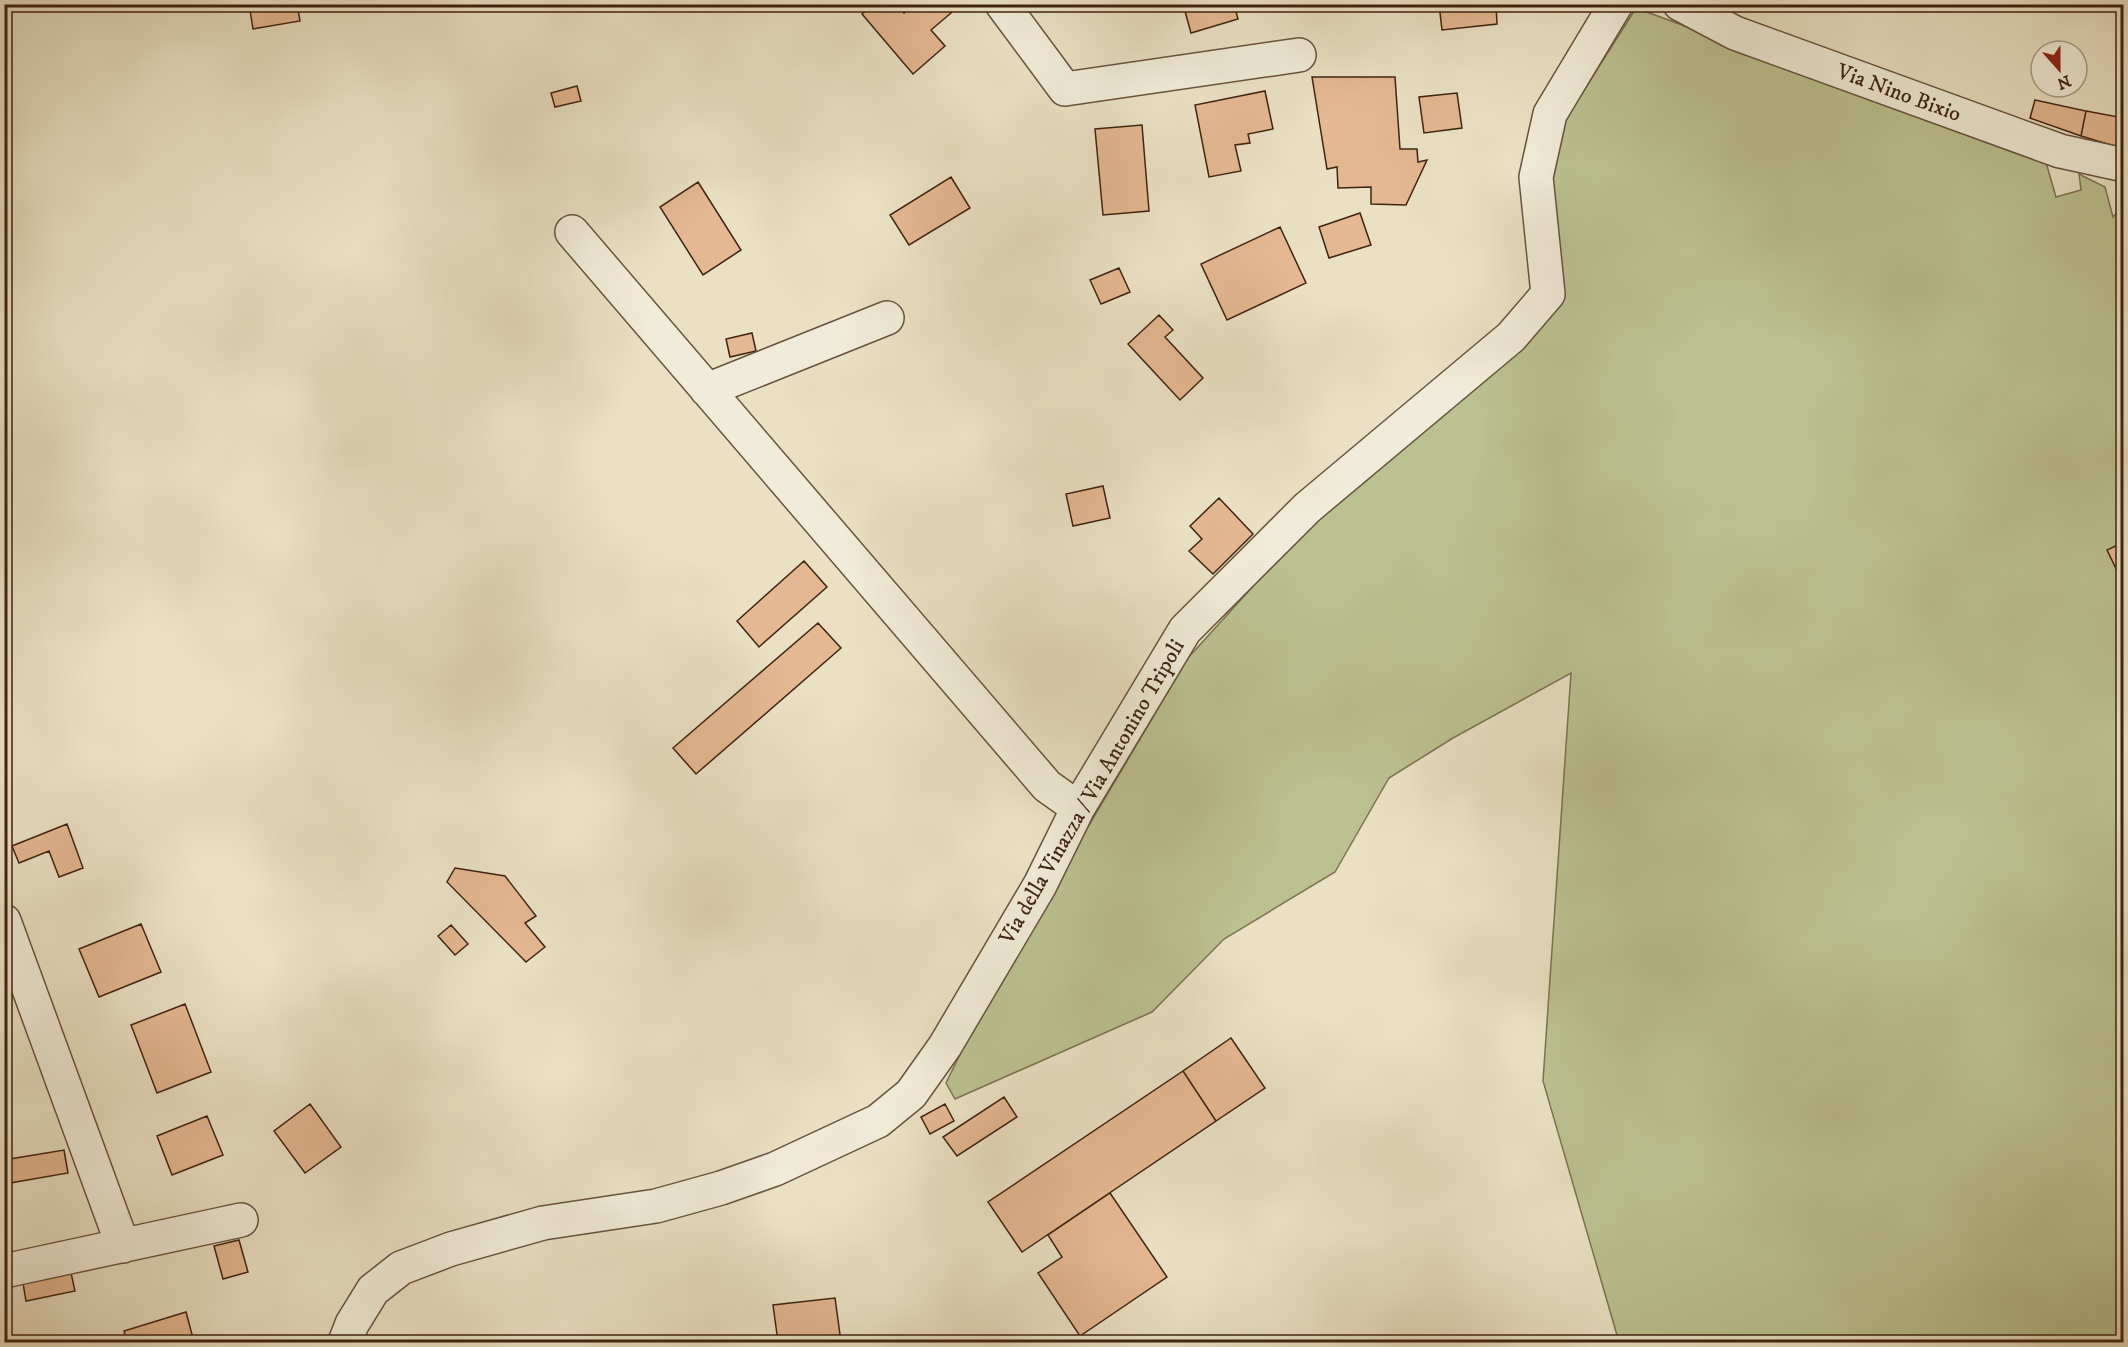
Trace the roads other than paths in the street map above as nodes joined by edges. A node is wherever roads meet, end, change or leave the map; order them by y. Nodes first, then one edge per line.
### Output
1 (1002, 4) edge
2 (1616, 4) edge
3 (1680, 4) edge
4 (1299, 55) dead end
5 (2124, 165) edge
6 (572, 232) dead end
7 (887, 318) dead end
8 (707, 390) junction
9 (1078, 808) junction
10 (4, 921) edge
11 (241, 1220) dead end
12 (123, 1246) junction
13 (4, 1271) edge
14 (345, 1342) edge

1 - 4 street
2 - 9 street, Via della Vinazza / Via Antonino Tripoli
3 - 5 street, Via Nino Bixio
6 - 8 street
7 - 8 street
8 - 9 street
9 - 14 street, Via della Vinazza / Via Antonino Tripoli
10 - 12 street
11 - 12 street
12 - 13 street

